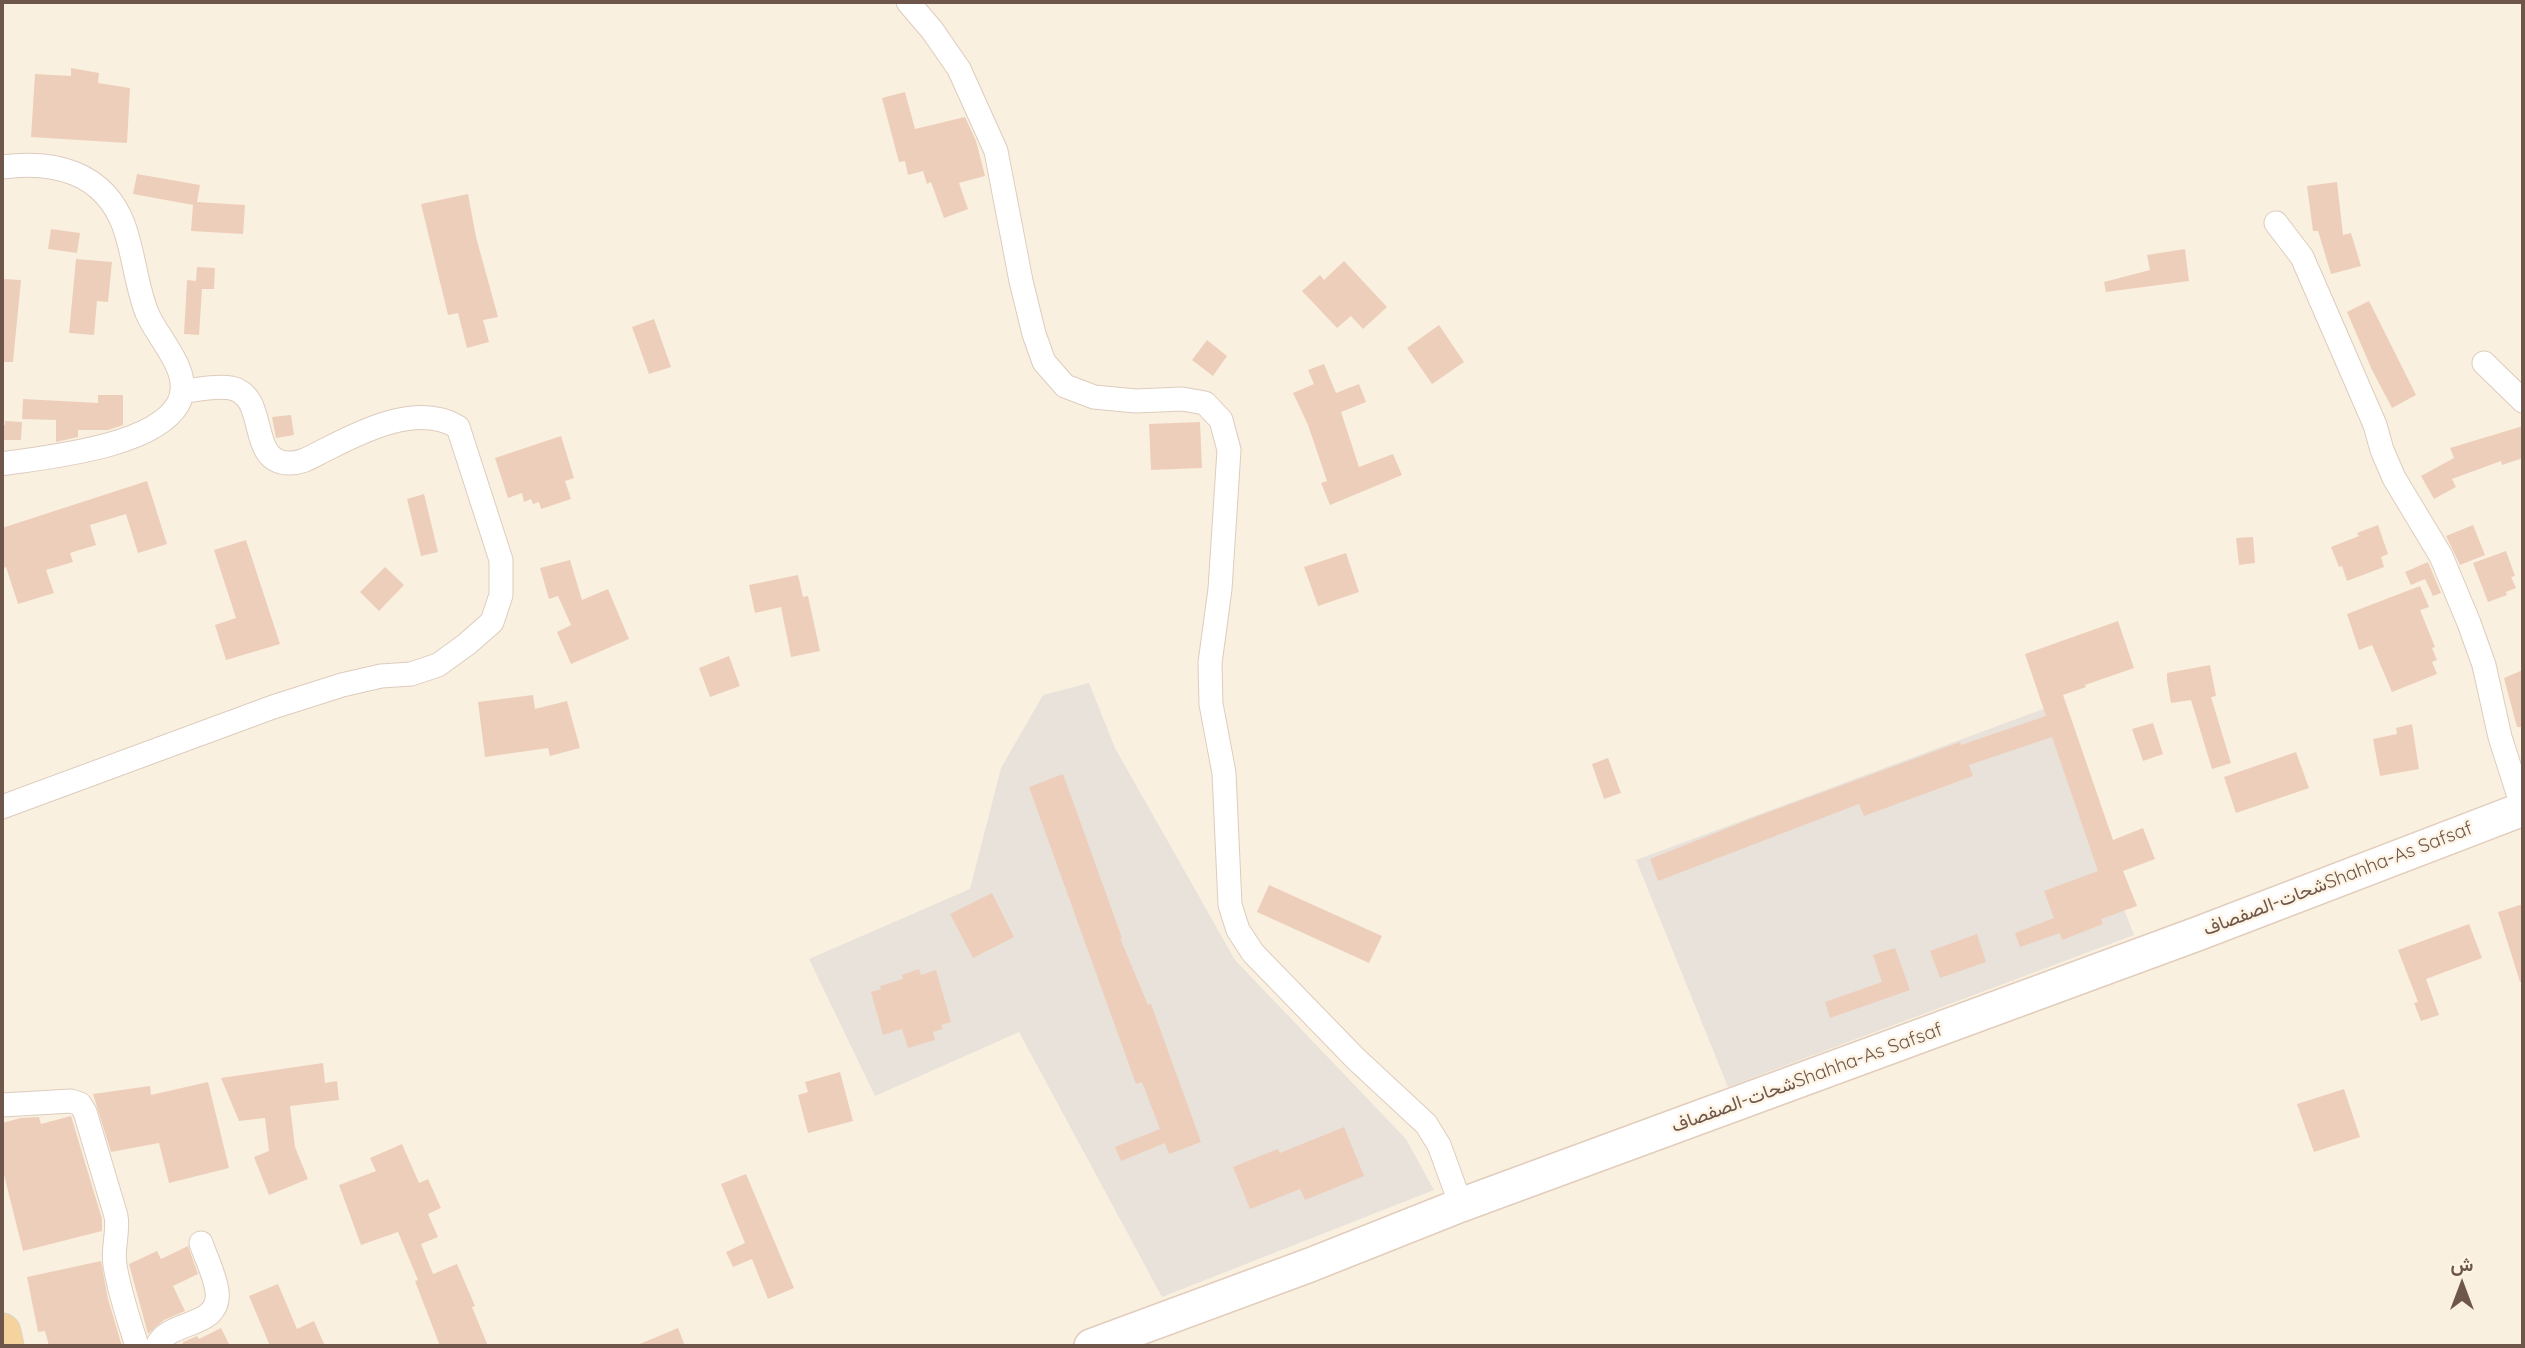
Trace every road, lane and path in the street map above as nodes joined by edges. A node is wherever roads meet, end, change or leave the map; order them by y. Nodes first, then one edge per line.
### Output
1 (908, 2) edge
2 (2, 167) edge
3 (2276, 223) dead end
4 (2484, 363) dead end
5 (183, 391) junction
6 (2523, 401) edge
7 (2, 464) edge
8 (2, 807) edge
9 (2523, 809) edge
10 (2, 1105) edge
11 (1461, 1205) junction
12 (201, 1243) dead end
13 (2, 1332) edge
14 (5, 1346) edge
15 (137, 1346) edge
16 (157, 1346) edge
17 (1091, 1346) edge

1 - 11 street
2 - 5 street
3 - 9 street
4 - 6 street
5 - 7 street
5 - 8 street
9 - 11 main road, شحات-الصفصافShahha-As Safsaf
10 - 15 street
11 - 17 main road, شحات-الصفصافShahha-As Safsaf
12 - 16 street
13 - 14 main road

